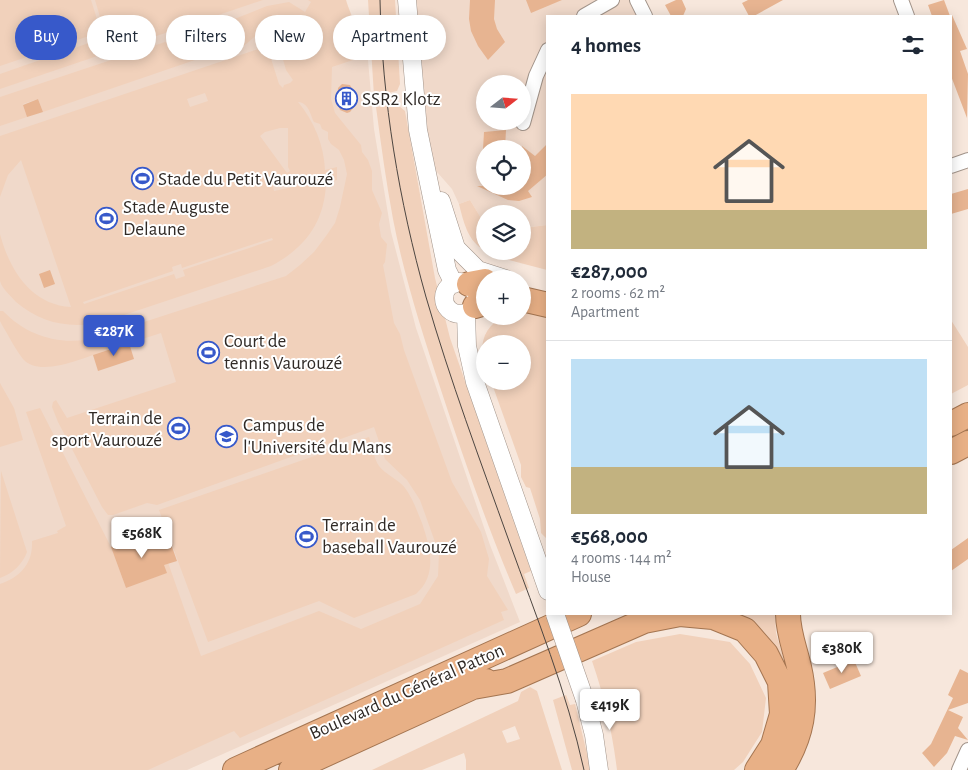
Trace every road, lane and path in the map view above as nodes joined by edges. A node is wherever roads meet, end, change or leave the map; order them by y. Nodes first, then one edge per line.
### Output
1 (407, 0) edge
2 (612, 0) edge
3 (637, 0) edge
4 (901, 0) edge
5 (586, 15) edge
6 (644, 15) edge
7 (907, 15) edge
8 (546, 54) edge
9 (531, 94) edge
10 (422, 155) junction
11 (968, 160) edge
12 (952, 166) edge
13 (478, 270) edge
14 (531, 285) edge
15 (546, 288) edge
16 (472, 295) edge
17 (531, 301) edge
18 (546, 305) edge
19 (968, 407) edge
20 (952, 415) edge
21 (968, 415) edge
22 (952, 423) edge
23 (968, 443) edge
24 (952, 451) edge
25 (546, 586) edge
26 (555, 615) edge
27 (576, 615) edge
28 (623, 615) edge
29 (675, 615) edge
30 (688, 615) edge
31 (788, 615) edge
32 (473, 687) junction
33 (968, 750) edge
34 (235, 770) edge
35 (291, 770) edge
36 (599, 770) edge
37 (757, 770) edge
38 (780, 770) edge
39 (959, 770) edge

1 - 10 street
2 - 5 street
3 - 6 street
4 - 7 street
8 - 9 street
10 - 13 street
10 - 16 street
11 - 12 street
14 - 15 highway
16 - 25 street
17 - 18 highway
19 - 20 highway
21 - 22 highway
23 - 24 highway
26 - 36 street, bridge
27 - 34 highway, Boulevard du Général Patton
28 - 32 highway, Boulevard du Général Patton
29 - 32 highway
30 - 37 highway
31 - 38 highway
32 - 35 highway, Boulevard du Général Patton
33 - 39 street

